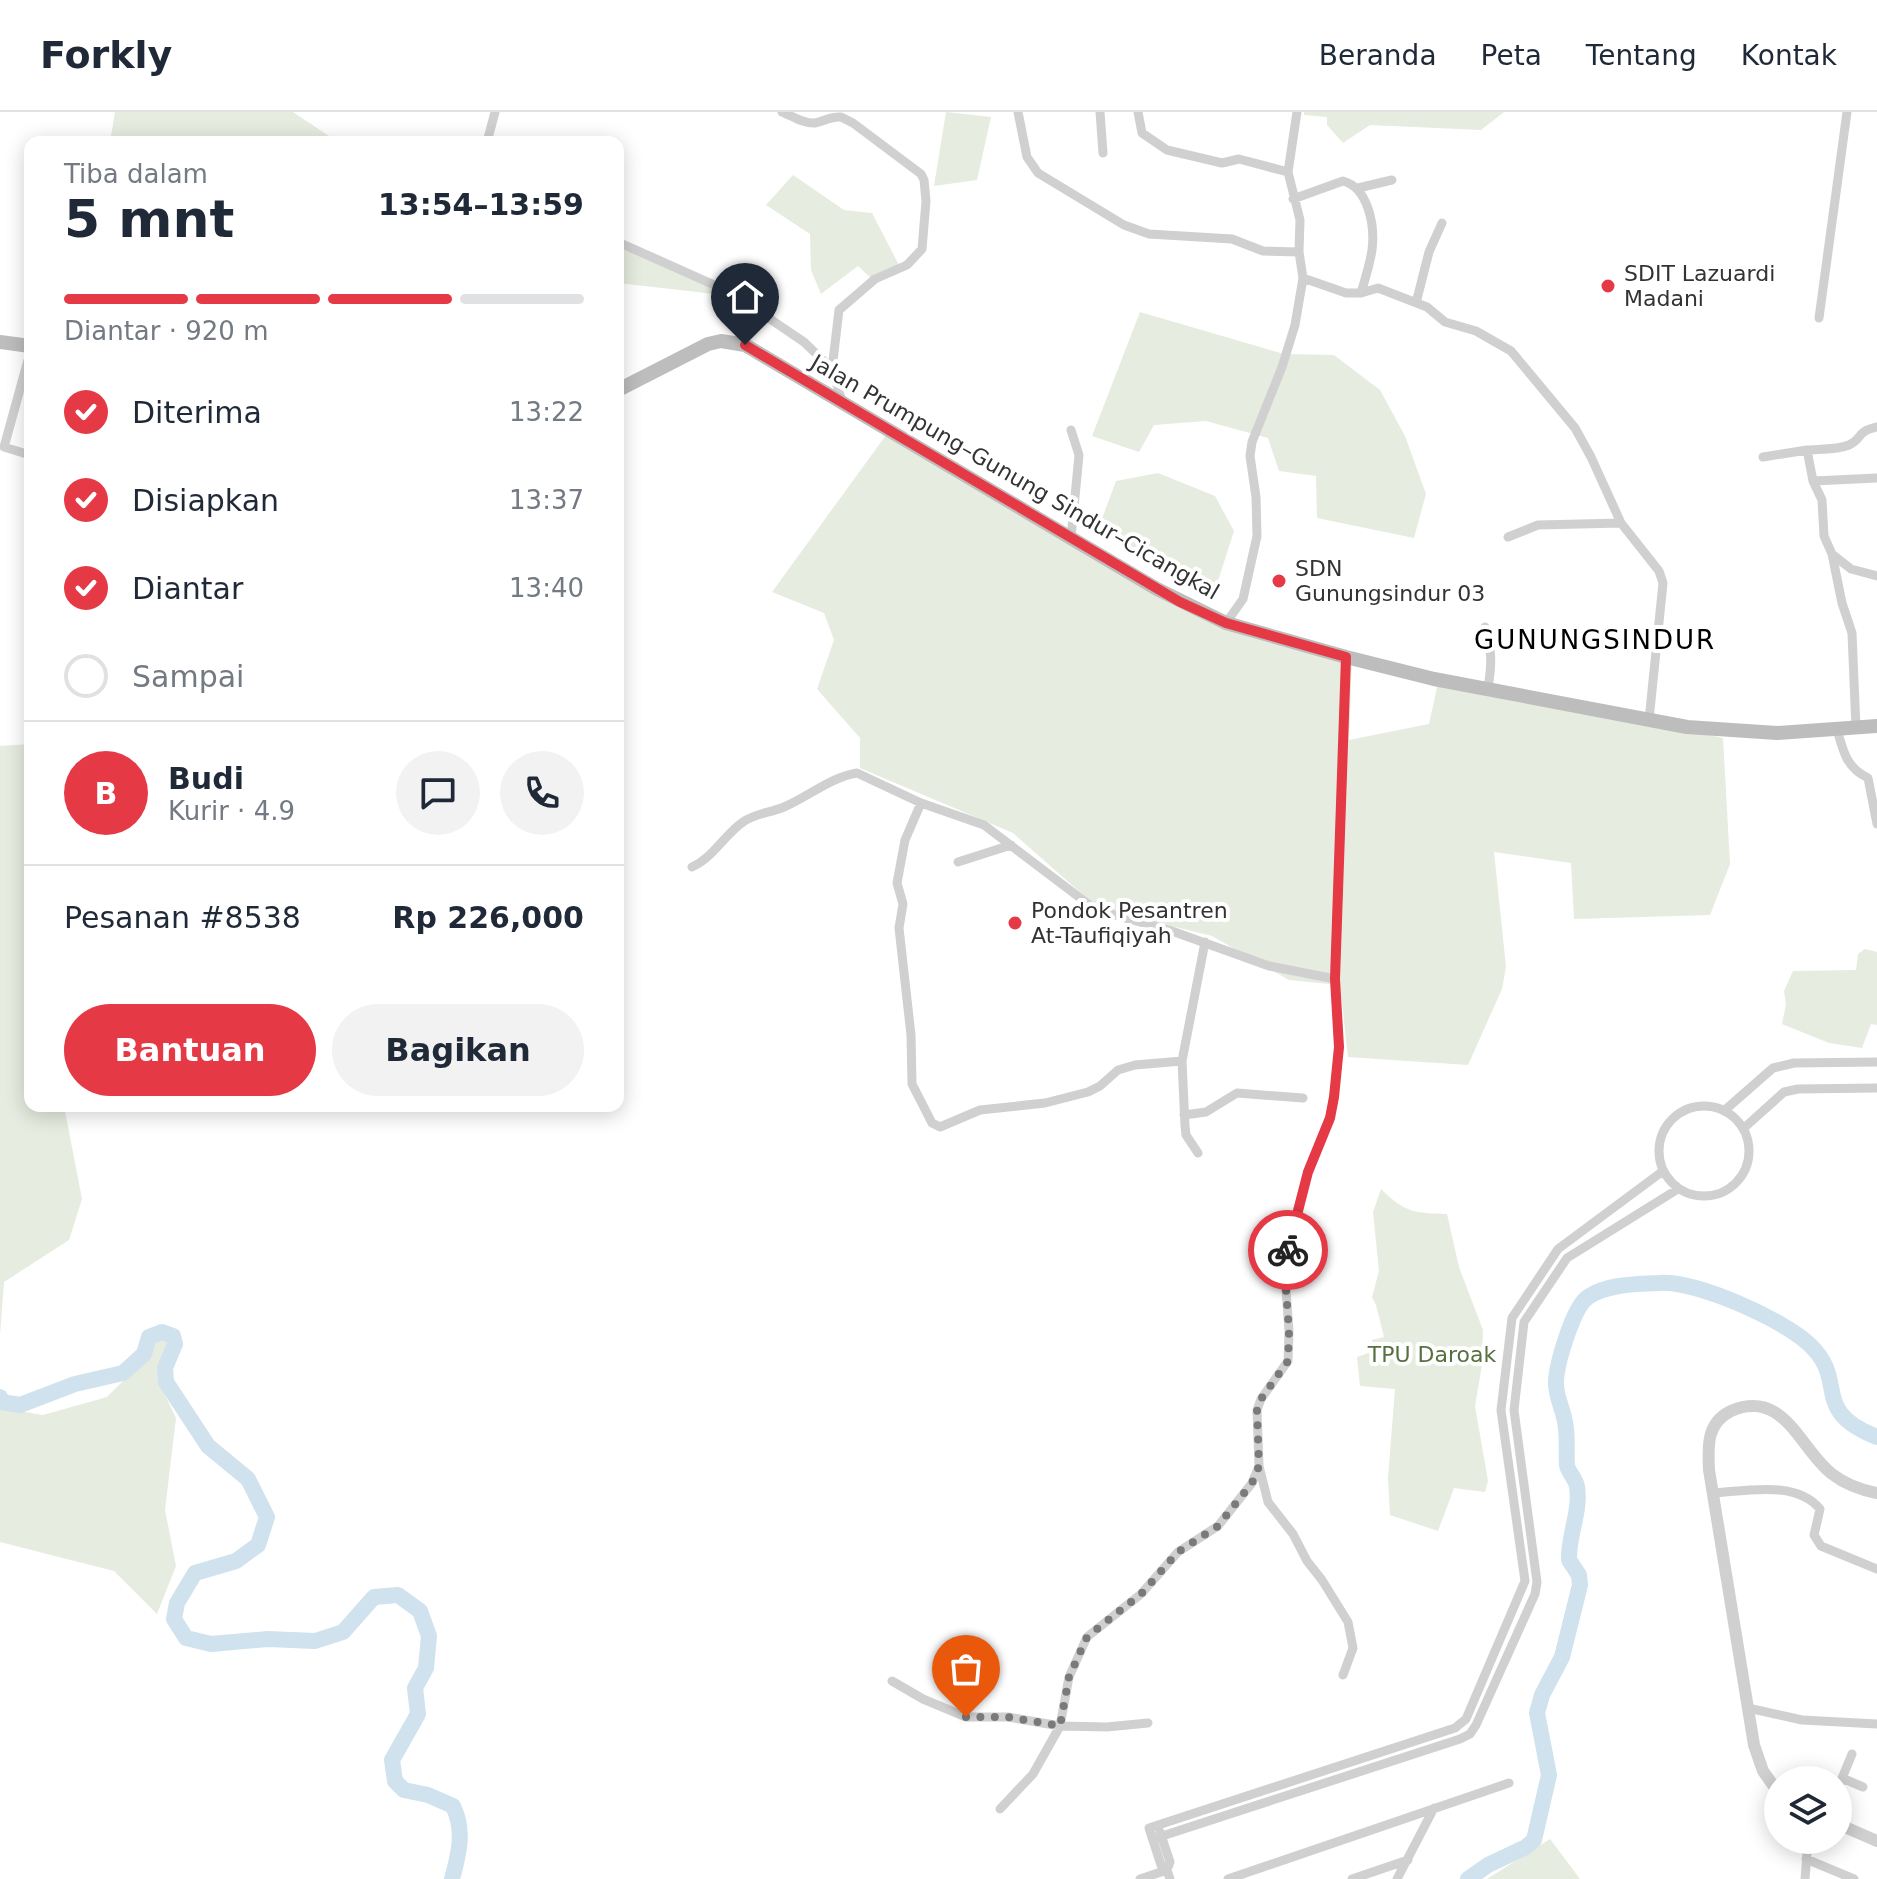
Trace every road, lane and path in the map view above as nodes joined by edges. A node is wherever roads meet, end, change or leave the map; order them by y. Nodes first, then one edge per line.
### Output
1 (495, 112) edge
2 (782, 112) edge
3 (1018, 112) edge
4 (1100, 112) edge
5 (1138, 112) edge
6 (1297, 112) edge
7 (1847, 112) edge
8 (489, 136) edge
9 (1103, 153) dead end
10 (1288, 172) junction
11 (1392, 180) dead end
12 (1358, 188) junction
13 (1293, 199) junction
14 (1442, 223) dead end
15 (624, 245) edge
16 (1299, 252) junction
17 (1303, 278) junction
18 (1361, 293) junction
19 (1416, 303) junction
20 (1819, 318) dead end
21 (0, 342) edge
22 (24, 345) edge
23 (832, 369) junction
24 (24, 375) edge
25 (624, 387) edge
26 (843, 405) junction
27 (1877, 427) edge
28 (1071, 430) dead end
29 (1807, 450) junction
30 (24, 453) edge
31 (1763, 457) dead end
32 (1877, 478) edge
33 (1813, 481) junction
34 (1621, 523) junction
35 (1508, 537) dead end
36 (1071, 538) junction
37 (1832, 554) junction
38 (1877, 576) edge
39 (1226, 623) junction
40 (1485, 627) dead end
41 (1346, 657) junction
42 (1488, 687) junction
43 (1649, 720) junction
44 (1877, 726) edge
45 (1856, 728) junction
46 (1837, 729) junction
47 (1873, 777) edge
48 (921, 803) junction
49 (1877, 824) edge
50 (1011, 845) junction
51 (958, 862) dead end
52 (692, 867) dead end
53 (1205, 942) junction
54 (1335, 979) junction
55 (1182, 1061) junction
56 (1877, 1062) edge
57 (1877, 1088) edge
58 (1303, 1098) dead end
59 (1725, 1110) junction
60 (1184, 1115) junction
61 (1744, 1128) junction
62 (1198, 1153) dead end
63 (1663, 1171) junction
64 (1678, 1189) junction
65 (1259, 1466) junction
66 (1713, 1493) junction
67 (1877, 1493) edge
68 (1877, 1569) edge
69 (1343, 1675) dead end
70 (892, 1681) dead end
71 (1748, 1708) junction
72 (1148, 1723) dead end
73 (1877, 1724) edge
74 (1060, 1726) junction
75 (1852, 1754) dead end
76 (1847, 1766) edge
77 (1764, 1771) edge
78 (1509, 1783) dead end
79 (1852, 1785) edge
80 (1863, 1787) dead end
81 (1434, 1808) junction
82 (1000, 1809) dead end
83 (1852, 1830) edge
84 (1157, 1838) junction
85 (1877, 1841) edge
86 (1807, 1854) edge
87 (1806, 1859) junction
88 (1408, 1860) junction
89 (1168, 1874) edge
90 (1140, 1879) edge
91 (1228, 1879) edge
92 (1352, 1879) edge
93 (1397, 1879) edge
94 (1805, 1879) edge
95 (1854, 1879) edge

1 - 8 street
2 - 23 street
3 - 16 street
4 - 9 street
5 - 10 street
6 - 10 street
7 - 20 street
10 - 13 street
11 - 12 street
12 - 13 street
12 - 18 street
13 - 16 street
14 - 19 street
15 - 23 street
16 - 17 street
17 - 18 street
17 - 39 street
18 - 19 street
19 - 34 street
21 - 22 main road
23 - 26 street
24 - 30 street
25 - 26 main road, Jalan Prumpung–Gunung Sindur–Cicangkal
26 - 36 main road, Jalan Prumpung–Gunung Sindur–Cicangkal
27 - 29 street
28 - 36 street
29 - 31 street
29 - 33 street
32 - 33 street
33 - 37 street
34 - 35 street
34 - 43 street
36 - 39 main road, Jalan Prumpung–Gunung Sindur–Cicangkal
37 - 38 street
37 - 45 street
39 - 41 main road, Jalan Prumpung–Gunung Sindur–Cicangkal
40 - 42 street
41 - 42 main road, Jalan Prumpung–Gunung Sindur–Cicangkal
41 - 54 street
42 - 43 main road, Jalan Prumpung–Gunung Sindur–Cicangkal
43 - 46 main road, Jalan Prumpung–Gunung Sindur–Cicangkal
44 - 45 main road, Jalan Prumpung–Gunung Sindur–Cicangkal
45 - 46 main road, Jalan Prumpung–Gunung Sindur–Cicangkal
46 - 47 street
47 - 49 street
48 - 50 street
48 - 52 street
48 - 55 street
50 - 51 street
50 - 53 street
53 - 54 street
53 - 55 street
54 - 65 street
55 - 60 street
56 - 59 street
57 - 61 street
58 - 60 street
59 - 61 street
59 - 63 street
60 - 62 street
61 - 64 street
63 - 64 street
63 - 84 street
64 - 84 street
65 - 69 street
65 - 74 street
66 - 67 street
66 - 68 street
66 - 71 street
70 - 74 street
71 - 73 street
71 - 77 street
72 - 74 street
74 - 82 street
75 - 76 street
78 - 81 street
79 - 80 street
81 - 88 street
81 - 91 street
83 - 85 street
84 - 89 street
86 - 87 street
87 - 94 street
87 - 95 street
88 - 92 street
88 - 93 street
89 - 90 street

